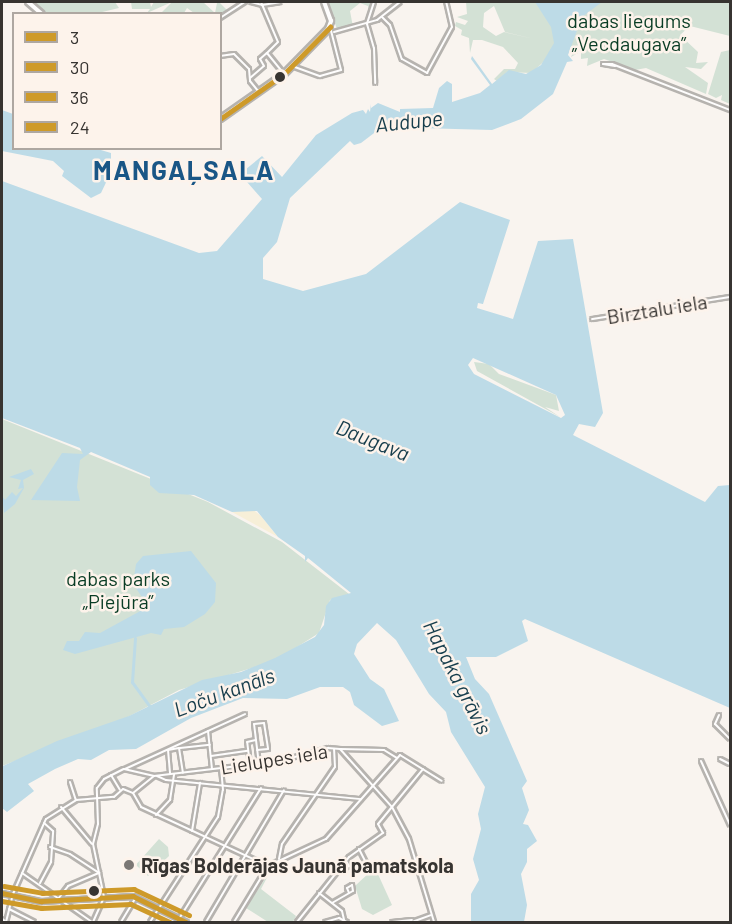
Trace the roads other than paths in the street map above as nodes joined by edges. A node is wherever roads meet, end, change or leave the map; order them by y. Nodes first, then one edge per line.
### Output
1 (28, 2) edge
2 (245, 2) edge
3 (251, 2) edge
4 (280, 2) edge
5 (324, 2) edge
6 (374, 2) edge
7 (400, 2) edge
8 (446, 2) edge
9 (261, 3) edge
10 (40, 12) edge
11 (222, 17) edge
12 (382, 17) junction
13 (367, 24) junction
14 (330, 27) junction
15 (334, 32) junction
16 (267, 53) junction
17 (222, 55) edge
18 (292, 66) junction
19 (615, 66) dead end
20 (284, 74) junction
21 (250, 78) junction
22 (375, 82) dead end
23 (259, 92) junction
24 (730, 111) edge
25 (222, 118) edge
26 (730, 296) edge
27 (592, 319) dead end
28 (245, 714) dead end
29 (719, 715) dead end
30 (208, 731) junction
31 (189, 739) junction
32 (256, 740) junction
33 (730, 740) edge
34 (210, 745) junction
35 (190, 747) junction
36 (179, 748) junction
37 (168, 749) junction
38 (334, 749) junction
39 (340, 749) junction
40 (257, 750) junction
41 (248, 751) junction
42 (211, 756) junction
43 (398, 759) junction
44 (720, 759) dead end
45 (701, 761) dead end
46 (259, 764) junction
47 (730, 764) edge
48 (250, 765) junction
49 (221, 768) junction
50 (424, 768) junction
51 (124, 769) junction
52 (213, 769) junction
53 (183, 773) junction
54 (172, 774) junction
55 (111, 775) junction
56 (155, 776) junction
57 (174, 781) junction
58 (70, 782) dead end
59 (441, 782) dead end
60 (200, 783) junction
61 (223, 785) junction
62 (374, 786) junction
63 (261, 788) junction
64 (120, 790) junction
65 (284, 790) junction
66 (133, 793) junction
67 (314, 793) junction
68 (97, 798) junction
69 (362, 799) junction
70 (76, 800) junction
71 (61, 807) junction
72 (392, 807) junction
73 (156, 815) junction
74 (44, 823) junction
75 (730, 825) edge
76 (192, 831) junction
77 (205, 837) junction
78 (93, 844) junction
79 (224, 845) junction
80 (50, 847) junction
81 (359, 849) junction
82 (247, 855) junction
83 (279, 859) junction
84 (346, 861) junction
85 (268, 866) junction
86 (369, 868) dead end
87 (22, 873) junction
88 (99, 873) junction
89 (334, 874) junction
90 (39, 885) junction
91 (2, 893) edge
92 (319, 893) junction
93 (349, 894) dead end
94 (12, 895) junction
95 (104, 896) junction
96 (136, 897) junction
97 (58, 899) junction
98 (332, 903) junction
99 (159, 908) junction
100 (9, 909) junction
101 (431, 915) junction
102 (2, 920) edge
103 (344, 920) junction
104 (178, 921) edge
105 (412, 921) edge
106 (6, 922) edge
107 (34, 922) edge
108 (92, 922) edge
109 (121, 922) edge
110 (150, 922) edge
111 (186, 922) edge
112 (207, 922) edge
113 (234, 922) edge
114 (297, 922) edge
115 (325, 922) edge
116 (347, 922) edge
117 (392, 922) edge
118 (434, 922) edge

1 - 10 main road
2 - 11 street
3 - 9 street
4 - 9 street
5 - 14 main road
6 - 13 street
7 - 12 street
8 - 12 street
9 - 16 street
12 - 13 street
13 - 15 street
13 - 22 street
14 - 15 street
14 - 18 main road
15 - 18 street
16 - 20 street
16 - 21 street
17 - 21 street
18 - 20 main road
19 - 24 street
20 - 23 main road
21 - 23 street
23 - 25 main road
26 - 27 street, Birztalu iela
28 - 30 street
29 - 33 street
30 - 31 street
30 - 34 street
31 - 35 street
31 - 37 street
32 - 40 street
32 - 40 street
32 - 41 street
34 - 35 street
34 - 42 street
35 - 36 street
36 - 37 street
36 - 53 street
37 - 51 street
37 - 54 street
38 - 39 street, Lielupes iela
38 - 46 street, Lielupes iela
38 - 67 street
39 - 43 street
39 - 62 street, Lielupes iela
40 - 46 street
41 - 42 street
41 - 48 street
42 - 52 street
43 - 50 street
43 - 62 street
44 - 47 street
45 - 75 street
46 - 48 street, Lielupes iela
48 - 49 street, Lielupes iela
49 - 52 street, Lielupes iela
49 - 61 street
50 - 59 street
50 - 72 street
51 - 55 street
51 - 56 street, Lielupes iela
52 - 53 street, Lielupes iela
53 - 54 street, Lielupes iela
54 - 56 street, Lielupes iela
54 - 57 street
55 - 64 street
55 - 68 street
56 - 57 street
56 - 66 street
57 - 60 street
57 - 73 street
58 - 70 street
60 - 61 street
60 - 76 street
61 - 63 street
61 - 77 street
62 - 69 street
62 - 72 street, Lielupes iela
63 - 65 street
63 - 79 street
64 - 66 street
64 - 68 street
65 - 67 street
65 - 82 street
66 - 73 street
67 - 69 street
67 - 83 street
68 - 70 street
68 - 78 street
69 - 83 street
70 - 71 street
71 - 74 street
71 - 78 street
72 - 81 street
72 - 101 street, Lielupes iela
73 - 76 street
74 - 80 street
74 - 87 street
76 - 77 street
77 - 79 street
77 - 99 street
78 - 88 street
79 - 82 street
79 - 104 street
80 - 88 street
80 - 90 street
81 - 84 street
81 - 86 street
82 - 85 street
82 - 112 street
83 - 85 street
84 - 89 street
84 - 89 street
85 - 113 street
87 - 90 street
87 - 94 street
88 - 95 street
88 - 97 street
89 - 92 street
90 - 97 street
91 - 94 street
92 - 98 street
92 - 114 street
93 - 98 street
94 - 97 street
94 - 100 street
95 - 96 street
95 - 97 street
95 - 108 street
96 - 99 street
96 - 109 street
97 - 108 street
98 - 103 street
99 - 104 street
99 - 110 street
100 - 106 street
100 - 107 street
101 - 105 street
101 - 118 street, Lielupes iela
102 - 106 street
103 - 115 street
103 - 116 street
104 - 111 street
105 - 117 street

